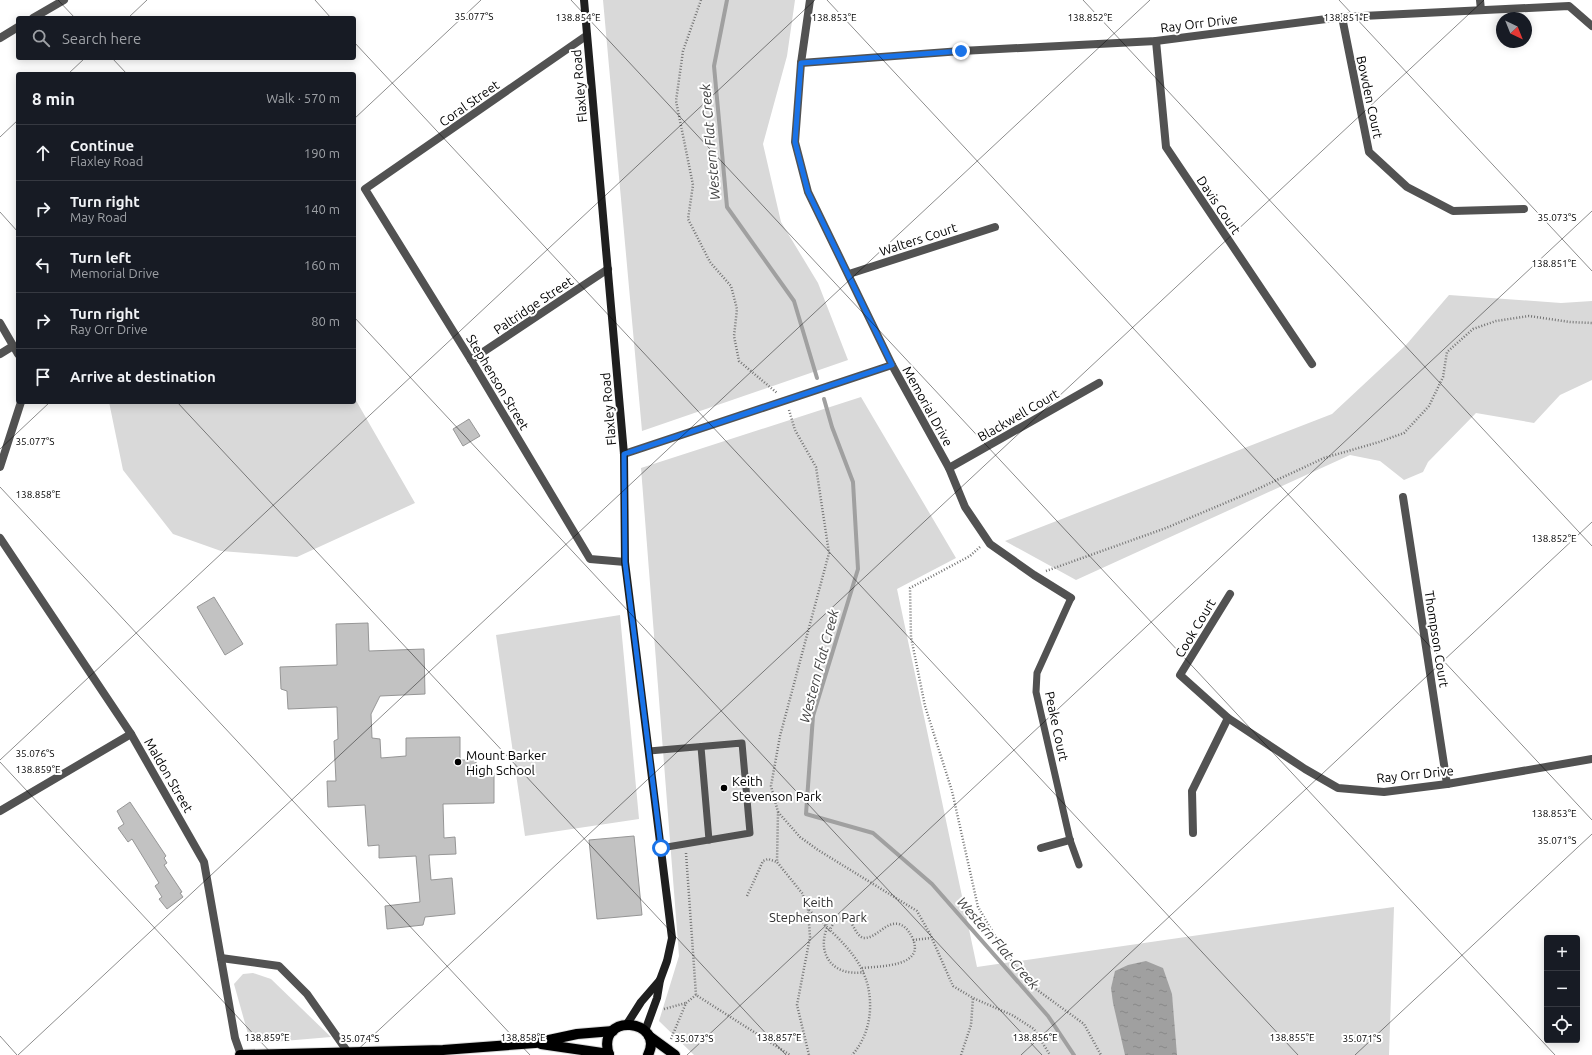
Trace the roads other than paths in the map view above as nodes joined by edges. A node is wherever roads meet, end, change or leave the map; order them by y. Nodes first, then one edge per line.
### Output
1 (64, 0) edge
2 (584, 0) edge
3 (810, 0) edge
4 (1480, 0) edge
5 (1481, 10) junction
6 (36, 16) edge
7 (1342, 16) junction
8 (1592, 26) edge
9 (16, 28) edge
10 (586, 36) junction
11 (0, 38) edge
12 (1156, 41) junction
13 (801, 63) junction
14 (365, 189) joint
15 (1524, 208) dead end
16 (995, 226) dead end
17 (608, 269) junction
18 (849, 274) junction
19 (0, 323) edge
20 (13, 346) junction
21 (16, 351) edge
22 (0, 354) edge
23 (471, 360) junction
24 (1312, 364) dead end
25 (892, 365) junction
26 (1099, 383) dead end
27 (20, 404) edge
28 (624, 454) junction
29 (0, 467) edge
30 (949, 468) junction
31 (1403, 497) dead end
32 (0, 538) edge
33 (625, 562) junction
34 (1230, 594) dead end
35 (1071, 598) joint
36 (1180, 675) joint
37 (1228, 718) junction
38 (131, 734) junction
39 (701, 746) junction
40 (649, 751) junction
41 (1592, 758) edge
42 (1446, 784) junction
43 (0, 811) edge
44 (1193, 833) dead end
45 (709, 840) junction
46 (1070, 840) junction
47 (661, 848) junction
48 (1041, 848) dead end
49 (1079, 865) dead end
50 (221, 958) junction
51 (660, 980) junction
52 (627, 1024) junction
53 (613, 1030) junction
54 (647, 1034) junction
55 (535, 1043) junction
56 (347, 1051) junction
57 (671, 1052) edge
58 (241, 1055) edge
59 (609, 1055) edge
60 (648, 1055) edge

1 - 6 street
2 - 10 main road, Flaxley Road
3 - 13 street, Memorial Drive
4 - 5 street
5 - 7 street, Ray Orr Drive
5 - 8 street, Ray Orr Drive
7 - 12 street, Ray Orr Drive
7 - 15 street, Bowden Court
9 - 11 street
10 - 14 street, Coral Street
10 - 17 main road, Flaxley Road
12 - 13 street, Ray Orr Drive
12 - 24 street, Davis Court
13 - 18 street, Memorial Drive
14 - 23 street, Stephenson Street
16 - 18 street, Walters Court
17 - 23 street, Paltridge Street
17 - 28 main road, Flaxley Road
18 - 25 street, Memorial Drive
19 - 20 street
20 - 21 street
20 - 22 street
23 - 33 street, Stephenson Street
25 - 28 street
25 - 30 street, Memorial Drive
26 - 30 street, Blackwell Court
27 - 29 street
28 - 33 main road, Flaxley Road
30 - 35 street, Memorial Drive
31 - 42 street, Thompson Court
32 - 38 street, Maldon Street
33 - 40 main road, Flaxley Road
34 - 36 street, Cook Court
35 - 46 lane, Peake Court
36 - 37 street, Ray Orr Drive
37 - 42 street, Ray Orr Drive
37 - 44 street
38 - 43 street
38 - 50 street, Maldon Street
39 - 40 lane
39 - 45 lane
39 - 45 lane
40 - 47 main road, Flaxley Road
41 - 42 street, Ray Orr Drive
45 - 47 lane
46 - 48 street
46 - 49 lane, Peake Court
47 - 51 main road, Flaxley Road
50 - 56 street
50 - 58 street, Maldon Street
51 - 52 main road, Flaxley Road
51 - 54 main road, Flaxley Road
52 - 53 main road
52 - 54 main road
53 - 55 main road
53 - 59 main road
54 - 57 main road
54 - 60 main road
55 - 56 main road
55 - 59 main road
56 - 58 main road

